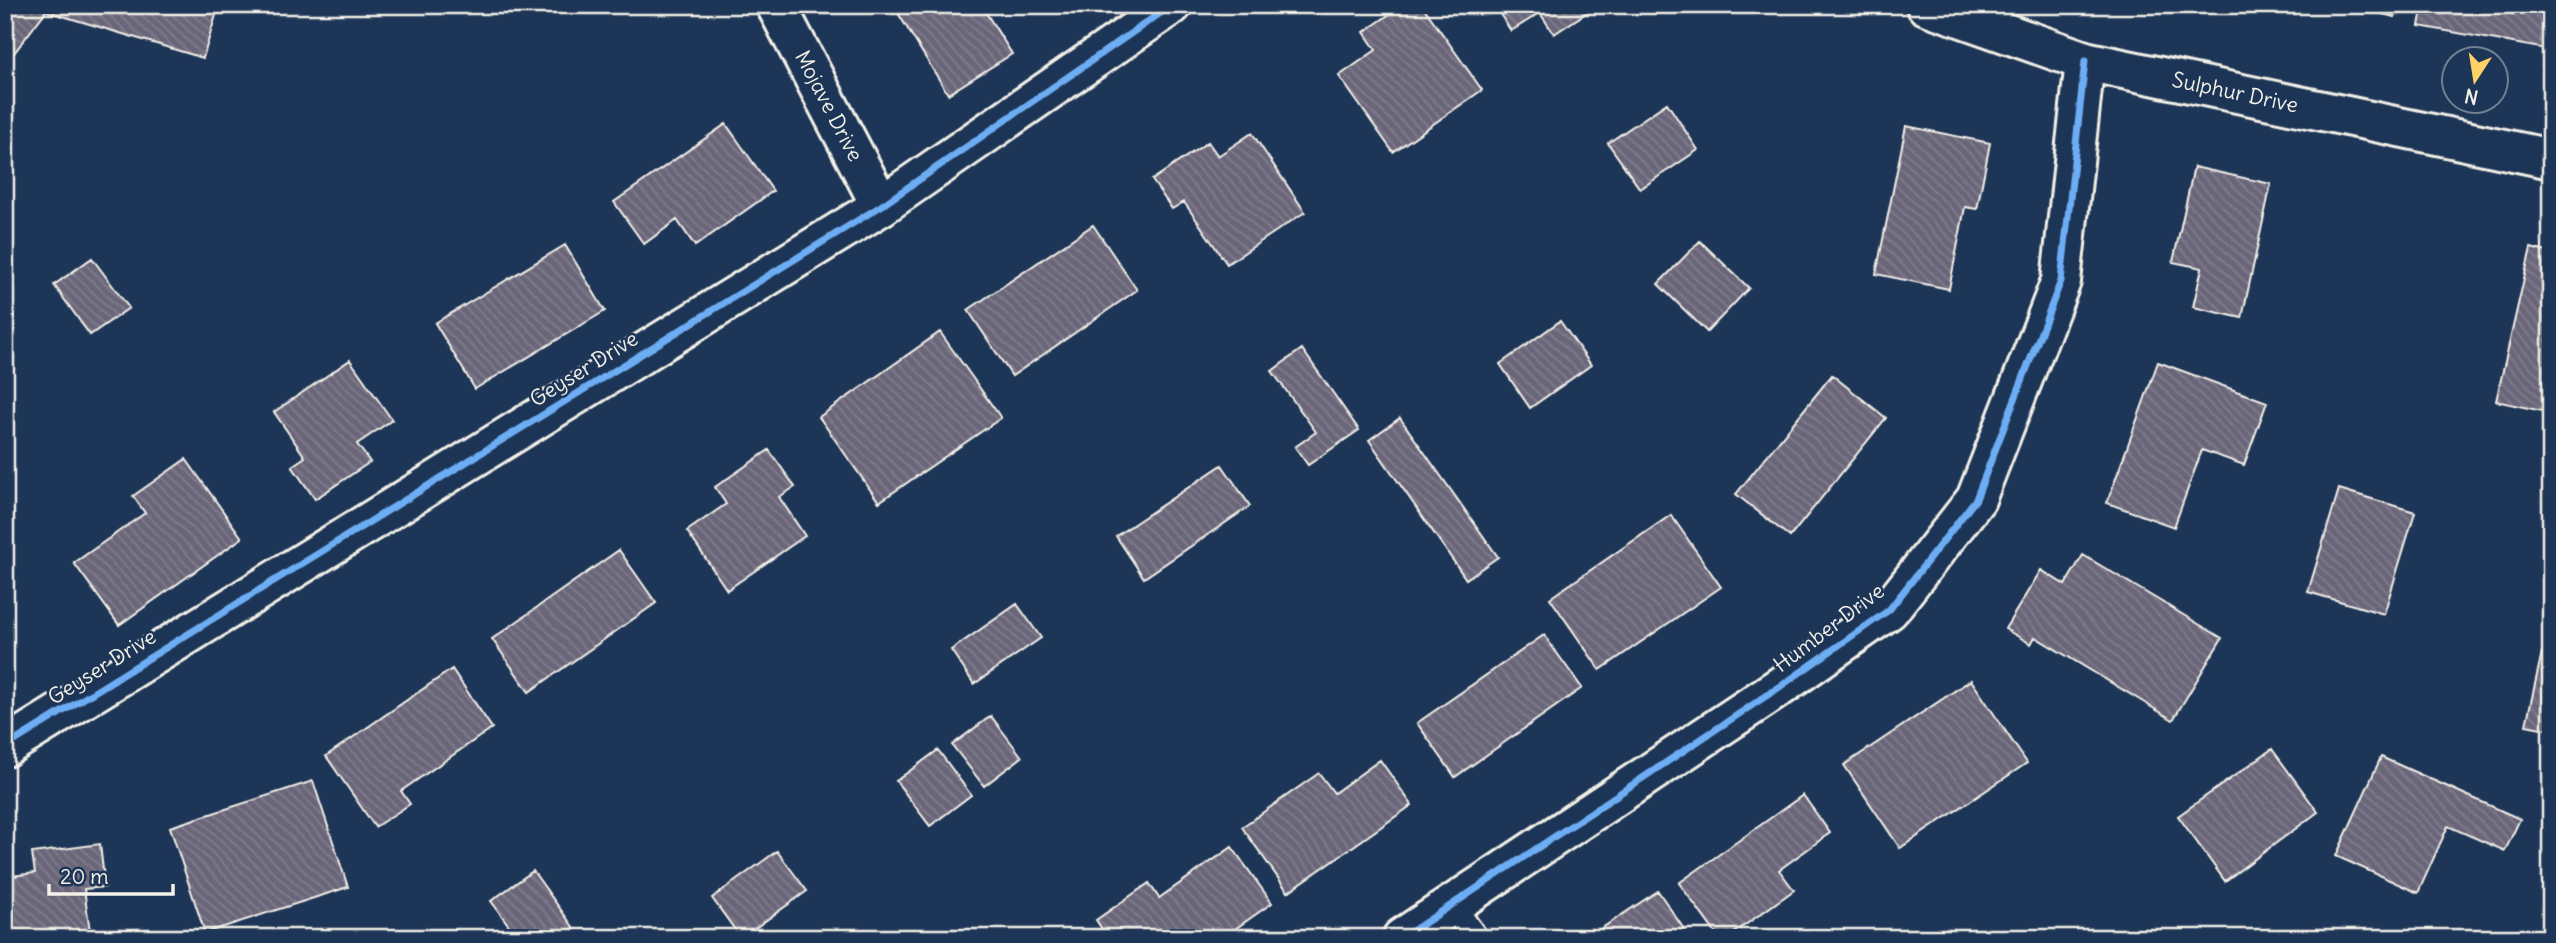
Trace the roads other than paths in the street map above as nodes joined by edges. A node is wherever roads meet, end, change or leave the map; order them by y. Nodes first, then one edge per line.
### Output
1 (776, 5) edge
2 (1172, 5) edge
3 (1926, 5) edge
4 (2085, 61) junction
5 (2551, 159) edge
6 (881, 206) junction
7 (5, 747) edge
8 (1452, 905) junction
9 (1402, 938) edge
10 (1476, 938) edge

1 - 6 street, Mojave Drive
2 - 6 street, Geyser Drive
3 - 4 street, Sulphur Drive
4 - 5 street, Sulphur Drive
4 - 8 street, Humber Drive
6 - 7 street, Geyser Drive
8 - 9 street, Humber Drive
8 - 10 lane

